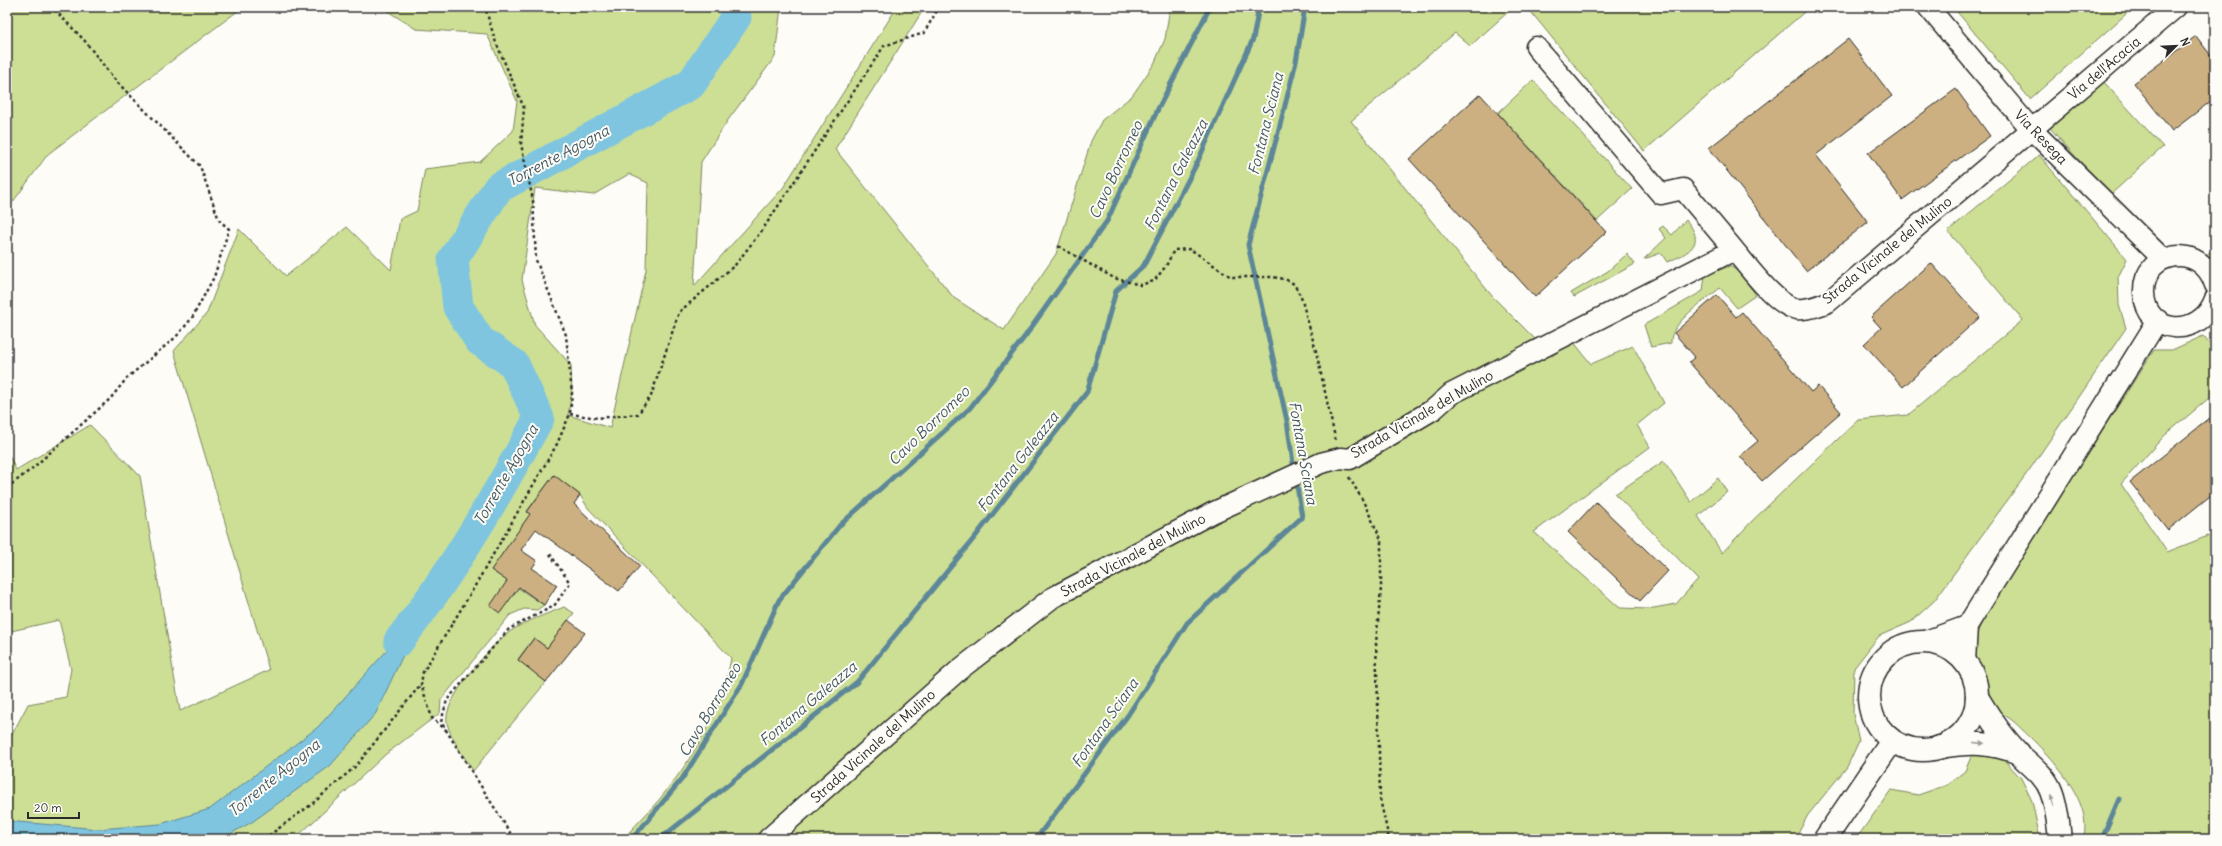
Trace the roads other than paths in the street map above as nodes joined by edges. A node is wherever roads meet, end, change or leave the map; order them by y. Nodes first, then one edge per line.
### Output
1 (1928, 7) edge
2 (2176, 7) edge
3 (1536, 47) dead end
4 (2031, 129) junction
5 (1734, 250) junction
6 (2163, 260) junction
7 (2215, 285) edge
8 (2215, 298) edge
9 (2158, 320) junction
10 (2210, 324) edge
11 (1967, 626) junction
12 (1926, 641) junction
13 (1965, 662) junction
14 (1977, 697) junction
15 (1892, 741) junction
16 (1940, 747) junction
17 (2019, 753) junction
18 (768, 839) edge
19 (1825, 839) edge
20 (2060, 839) edge

1 - 4 street, Via Resega
2 - 4 street, Via dell'Acacia
3 - 5 street
4 - 5 street, Strada Vicinale del Mulino
4 - 6 street, Via Resega
5 - 18 street, Strada Vicinale del Mulino
6 - 7 street
6 - 9 street
8 - 10 street
9 - 10 street
9 - 11 street
11 - 12 street
11 - 13 street
12 - 13 main road
12 - 15 main road
13 - 14 main road
14 - 16 main road
14 - 17 main road
15 - 16 main road
15 - 19 main road
16 -> 17 main road
20 -> 17 main road

